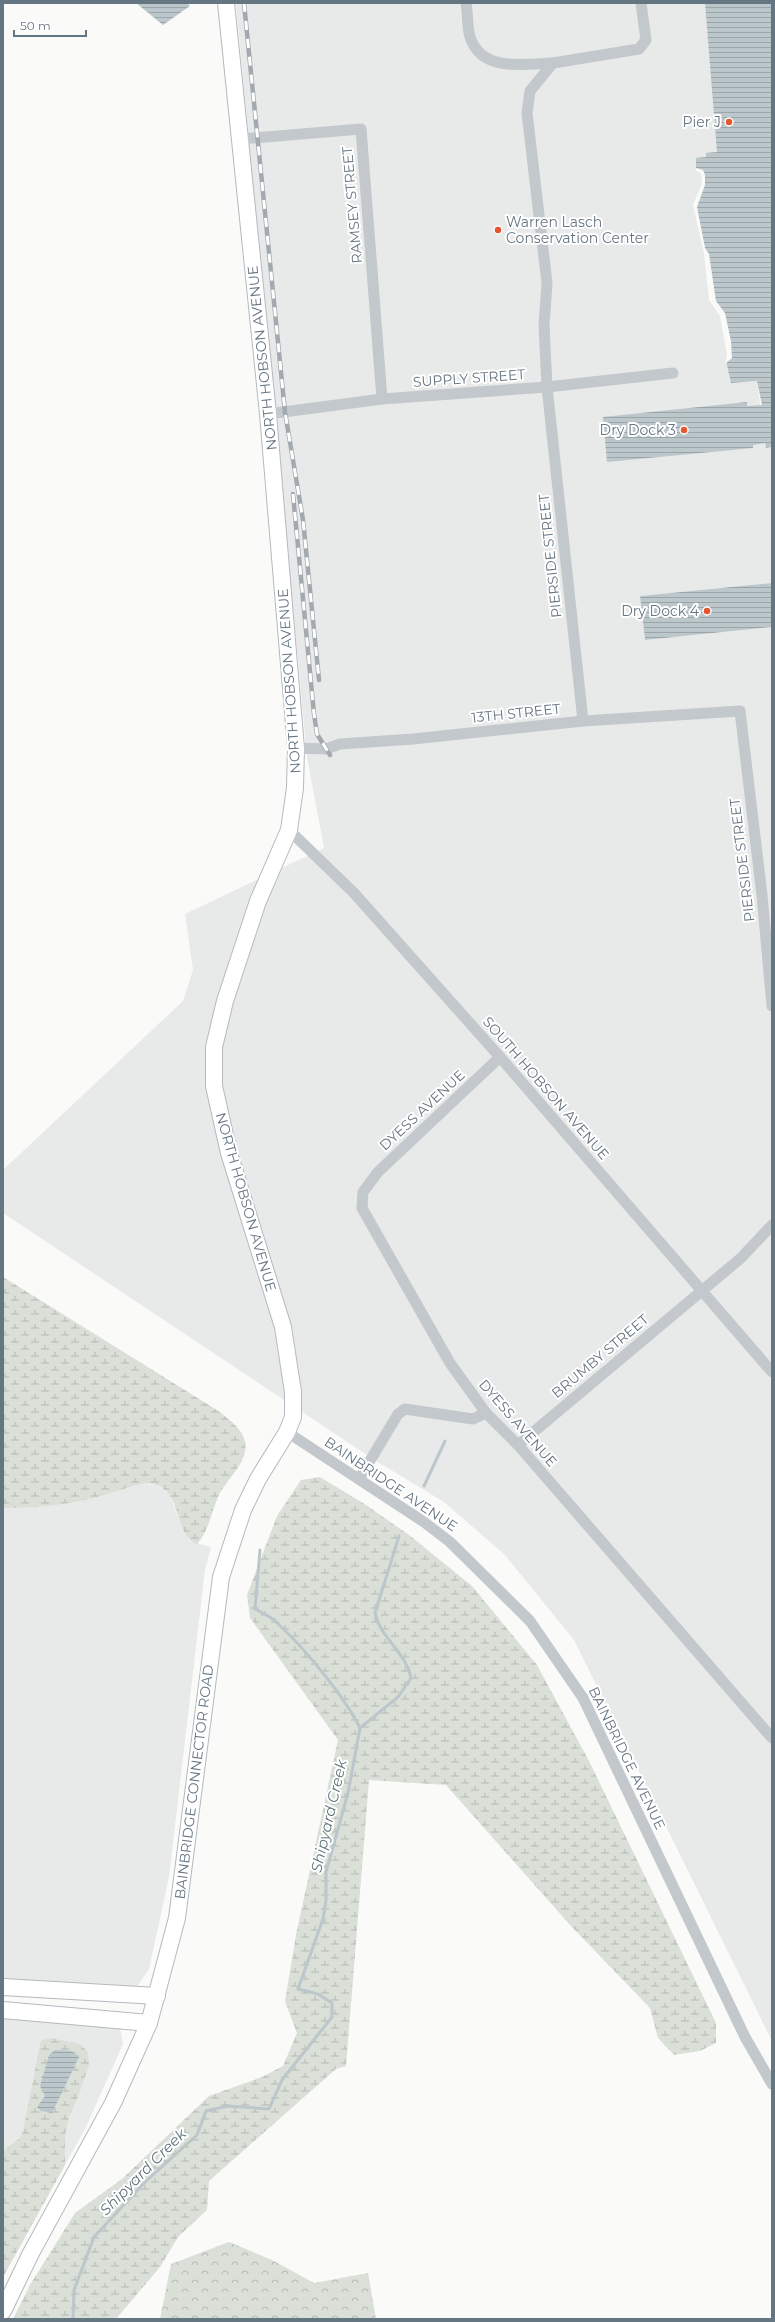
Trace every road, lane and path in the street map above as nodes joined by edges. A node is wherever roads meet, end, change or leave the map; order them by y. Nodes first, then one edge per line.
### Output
1 (226, 3) edge
2 (466, 3) edge
3 (641, 3) edge
4 (552, 63) junction
5 (241, 139) junction
6 (672, 373) dead end
7 (547, 387) junction
8 (382, 399) junction
9 (268, 414) junction
10 (740, 711) joint
11 (583, 721) junction
12 (296, 748) junction
13 (290, 830) junction
14 (772, 1006) edge
15 (500, 1057) junction
16 (772, 1225) edge
17 (702, 1290) junction
18 (772, 1372) edge
19 (486, 1413) junction
20 (287, 1432) junction
21 (518, 1445) junction
22 (358, 1479) junction
23 (772, 1738) edge
24 (3, 1987) edge
25 (157, 1996) junction
26 (3, 2010) edge
27 (149, 2023) junction
28 (772, 2084) edge
29 (3, 2311) edge

1 - 5 street, NORTH HOBSON AVENUE
2 - 4 street
3 - 4 street
4 - 7 street, PIERSIDE STREET
5 - 8 street, RAMSEY STREET
5 - 9 street, NORTH HOBSON AVENUE
6 - 7 street, SUPPLY STREET
7 - 8 street, SUPPLY STREET
7 - 11 street, PIERSIDE STREET
8 - 9 street, SUPPLY STREET
9 - 12 street, NORTH HOBSON AVENUE
10 - 11 street, 13TH STREET
10 - 14 street, PIERSIDE STREET
11 - 12 street, 13TH STREET
12 - 13 street, NORTH HOBSON AVENUE
13 - 15 street, SOUTH HOBSON AVENUE
13 - 20 street, NORTH HOBSON AVENUE
15 - 17 street, SOUTH HOBSON AVENUE
15 - 19 street, DYESS AVENUE
16 - 17 street, BRUMBY STREET
17 - 18 street, SOUTH HOBSON AVENUE
17 - 21 street, BRUMBY STREET
19 - 21 street, DYESS AVENUE
19 - 22 street
20 - 22 street, BAINBRIDGE AVENUE
20 - 25 street, BAINBRIDGE CONNECTOR ROAD
21 - 23 street, DYESS AVENUE
22 - 28 street, BAINBRIDGE AVENUE
24 - 25 street
25 - 27 street, BAINBRIDGE CONNECTOR ROAD
26 - 27 street
27 - 29 street, BAINBRIDGE CONNECTOR ROAD

